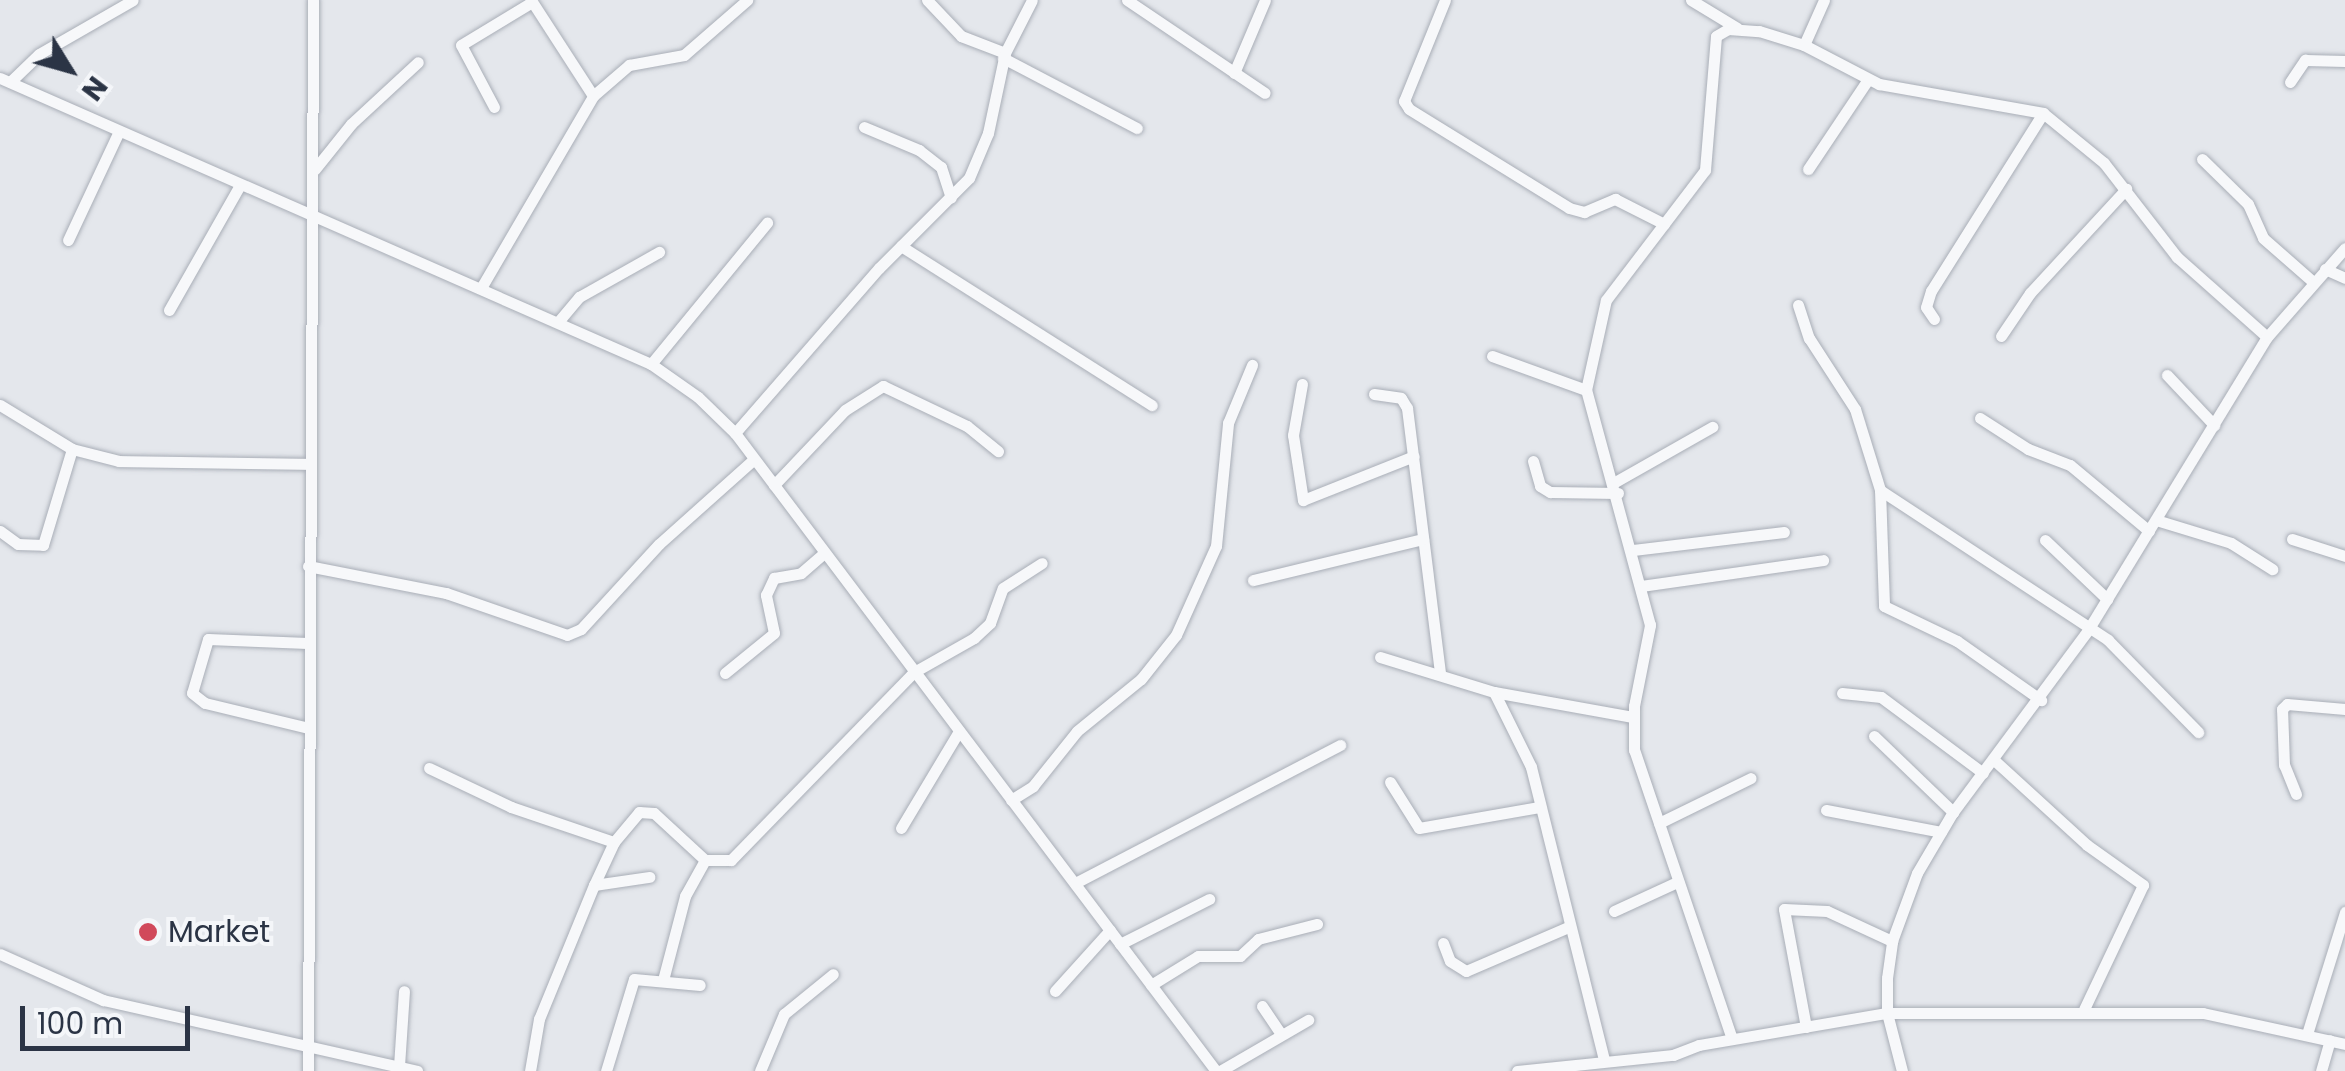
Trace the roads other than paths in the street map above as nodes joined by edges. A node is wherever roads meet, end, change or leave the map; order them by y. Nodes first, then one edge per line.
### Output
1 (133, 0) edge
2 (313, 0) edge
3 (747, 0) edge
4 (927, 0) edge
5 (1032, 0) edge
6 (1127, 0) edge
7 (1265, 0) edge
8 (1445, 0) edge
9 (1691, 0) edge
10 (1824, 0) edge
11 (531, 1) edge
12 (1737, 28) junction
13 (1804, 45) junction
14 (1004, 55) junction
15 (2345, 61) edge
16 (418, 62) dead end
17 (1234, 73) junction
18 (5, 80) edge
19 (1867, 80) junction
20 (2290, 82) dead end
21 (1265, 93) dead end
22 (592, 96) junction
23 (494, 107) dead end
24 (2043, 113) junction
25 (864, 127) dead end
26 (1137, 128) dead end
27 (118, 131) junction
28 (2202, 159) dead end
29 (1808, 169) dead end
30 (315, 170) junction
31 (240, 185) junction
32 (2126, 189) junction
33 (951, 197) junction
34 (314, 219) junction
35 (767, 223) dead end
36 (1664, 224) junction
37 (68, 240) dead end
38 (901, 246) junction
39 (2345, 248) edge
40 (659, 252) dead end
41 (2325, 268) junction
42 (2345, 278) edge
43 (2312, 282) junction
44 (481, 288) junction
45 (1798, 304) dead end
46 (169, 310) dead end
47 (1934, 319) dead end
48 (558, 322) junction
49 (2001, 336) dead end
50 (2267, 337) junction
51 (1492, 356) dead end
52 (651, 364) junction
53 (1252, 365) dead end
54 (2167, 375) dead end
55 (1302, 384) dead end
56 (1586, 390) junction
57 (1374, 394) dead end
58 (1152, 404) dead end
59 (0, 405) edge
60 (1980, 418) dead end
61 (2214, 424) junction
62 (1712, 427) dead end
63 (734, 433) junction
64 (72, 449) junction
65 (998, 452) dead end
66 (1414, 456) junction
67 (754, 460) junction
68 (1532, 461) dead end
69 (310, 464) junction
70 (774, 485) junction
71 (1616, 488) junction
72 (1880, 490) junction
73 (2152, 525) junction
74 (0, 531) edge
75 (1784, 532) dead end
76 (2292, 539) dead end
77 (1423, 540) junction
78 (2045, 540) dead end
79 (1632, 550) junction
80 (824, 553) junction
81 (2345, 556) edge
82 (1823, 560) dead end
83 (1042, 563) dead end
84 (308, 566) junction
85 (2272, 570) dead end
86 (1253, 580) dead end
87 (1641, 586) junction
88 (2107, 600) junction
89 (2088, 630) junction
90 (308, 643) junction
91 (1380, 656) dead end
92 (914, 672) junction
93 (1440, 672) junction
94 (725, 673) dead end
95 (1494, 692) junction
96 (1842, 693) dead end
97 (2041, 700) junction
98 (2345, 710) edge
99 (1633, 717) junction
100 (308, 728) junction
101 (959, 732) junction
102 (2198, 732) dead end
103 (1874, 736) dead end
104 (1340, 745) dead end
105 (1994, 760) junction
106 (429, 768) dead end
107 (1982, 773) junction
108 (1751, 778) dead end
109 (1390, 782) dead end
110 (2296, 794) dead end
111 (1012, 800) junction
112 (1539, 806) junction
113 (1826, 810) dead end
114 (1953, 812) junction
115 (1659, 824) junction
116 (901, 828) dead end
117 (1941, 832) junction
118 (614, 842) junction
119 (705, 860) junction
120 (649, 877) dead end
121 (1075, 883) junction
122 (1675, 884) junction
123 (594, 886) junction
124 (1209, 898) dead end
125 (1614, 911) dead end
126 (2345, 912) edge
127 (1316, 924) dead end
128 (1568, 927) junction
129 (1110, 930) junction
130 (1892, 941) junction
131 (1442, 943) dead end
132 (1120, 944) junction
133 (2, 961) edge
134 (833, 974) dead end
135 (663, 980) junction
136 (700, 985) dead end
137 (1151, 985) junction
138 (404, 990) dead end
139 (1055, 991) dead end
140 (1262, 1006) dead end
141 (2084, 1009) junction
142 (1887, 1013) junction
143 (1308, 1020) dead end
144 (1806, 1027) junction
145 (1280, 1033) junction
146 (2307, 1034) junction
147 (1732, 1039) junction
148 (2330, 1040) junction
149 (308, 1042) junction
150 (2345, 1044) edge
151 (1604, 1058) junction
152 (399, 1066) junction
153 (1564, 1067) edge
154 (308, 1071) edge
155 (417, 1071) edge
156 (530, 1071) edge
157 (606, 1071) edge
158 (760, 1071) edge
159 (1218, 1071) edge
160 (1517, 1071) edge
161 (1902, 1071) edge
162 (2321, 1071) edge

1 - 18 street
2 - 30 street
3 - 22 street
4 - 14 street
5 - 14 street
6 - 17 street
7 - 17 street
8 - 36 street
9 - 12 street
10 - 13 street
11 - 22 street
11 - 23 street
12 - 13 street
12 - 36 street
13 - 19 street
14 - 26 street
14 - 33 street
15 - 20 street
16 - 30 street
17 - 21 street
18 - 27 street
19 - 24 street
19 - 29 street
22 - 44 street
24 - 32 street
24 - 47 street
25 - 33 street
27 - 31 street
27 - 37 street
28 - 43 street
30 - 34 street
31 - 34 street
31 - 46 street
32 - 49 street
32 - 50 street
33 - 38 street
34 - 44 street
34 - 69 street
35 - 52 street
36 - 56 street
38 - 58 street
38 - 63 street
39 - 41 street
40 - 48 street
41 - 42 street
41 - 43 street
43 - 50 street
44 - 48 street
45 - 72 street
48 - 52 street
50 - 61 street
51 - 56 street
52 - 63 street
53 - 111 street
54 - 61 street
55 - 66 street
56 - 71 street
57 - 66 street
59 - 64 street
60 - 73 street
61 - 73 street
62 - 71 street
63 - 67 street
64 - 69 street
64 - 74 street
65 - 70 street
66 - 77 street
67 - 70 street
67 - 84 street
68 - 71 street
69 - 84 street
70 - 80 street
71 - 79 street
72 - 89 street
72 - 97 street
73 - 85 street
73 - 88 street
75 - 79 street
76 - 81 street
77 - 86 street
77 - 93 street
78 - 88 street
79 - 87 street
80 - 92 street
80 - 94 street
82 - 87 street
83 - 92 street
84 - 90 street
87 - 99 street
88 - 89 street
89 - 97 street
89 - 102 street
90 - 100 street
90 - 100 street
91 - 93 street
92 - 101 street
92 - 119 street
93 - 95 street
95 - 99 street
95 - 112 street
96 - 107 street
97 - 105 street
98 - 110 street
99 - 115 street
100 - 149 street
101 - 111 street
101 - 116 street
103 - 114 street
104 - 121 street
105 - 107 street
105 - 141 street
106 - 118 street
107 - 114 street
108 - 115 street
109 - 112 street
111 - 121 street
112 - 128 street
113 - 117 street
114 - 117 street
115 - 122 street
117 - 130 street
118 - 119 street
118 - 123 street
119 - 135 street
120 - 123 street
121 - 129 street
122 - 125 street
122 - 147 street
123 - 156 street
124 - 132 street
126 - 146 street
127 - 137 street
128 - 131 street
128 - 151 street
129 - 132 street
129 - 139 street
130 - 142 street
130 - 144 street
132 - 137 street
133 - 149 street
134 - 158 street
135 - 136 street
135 - 157 street
137 - 159 street
138 - 152 street
140 - 145 street
141 - 142 street
141 - 146 street
142 - 144 street
142 - 161 street
143 - 145 street
144 - 147 street
145 - 159 street
146 - 148 street
147 - 151 street
148 - 150 street
148 - 162 street
149 - 152 street
149 - 154 street
151 - 153 street
152 - 155 street
153 - 160 street

